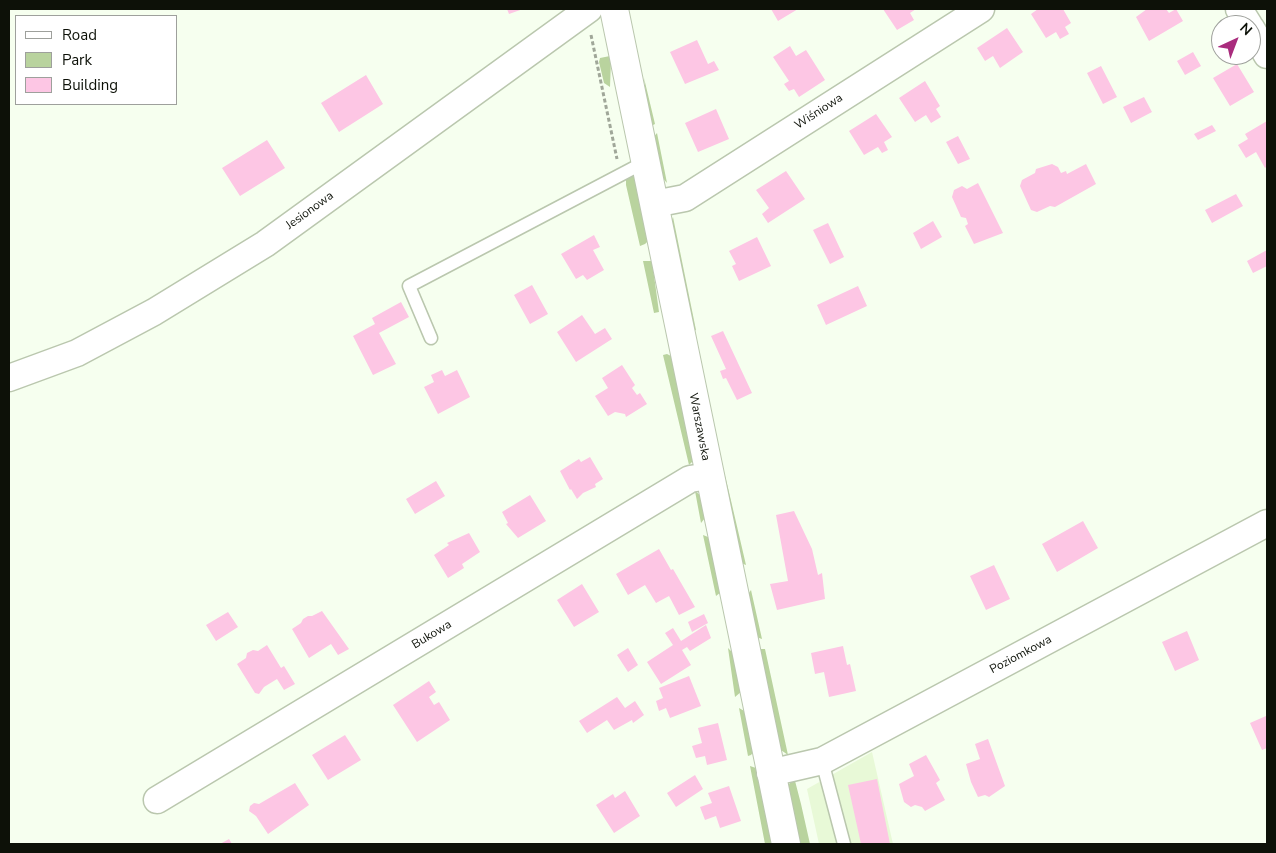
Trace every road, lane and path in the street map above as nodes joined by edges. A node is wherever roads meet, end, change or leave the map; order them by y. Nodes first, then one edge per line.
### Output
1 (589, 9) edge
2 (614, 9) edge
3 (981, 9) edge
4 (645, 162) junction
5 (654, 204) junction
6 (431, 338) dead end
7 (9, 378) edge
8 (708, 476) junction
9 (1267, 523) edge
10 (822, 761) junction
11 (770, 773) junction
12 (157, 800) dead end
13 (786, 844) edge
14 (844, 844) edge

1 - 7 street, Jesionowa
2 - 4 main road, Warszawska
3 - 5 street, Wiśniowa
4 - 5 main road, Warszawska
4 - 6 lane
5 - 8 main road, Warszawska
8 - 11 main road, Warszawska
8 - 12 street, Bukowa
9 - 10 street, Poziomkowa
10 - 11 street, Poziomkowa
10 - 14 lane
11 - 13 main road, Warszawska

